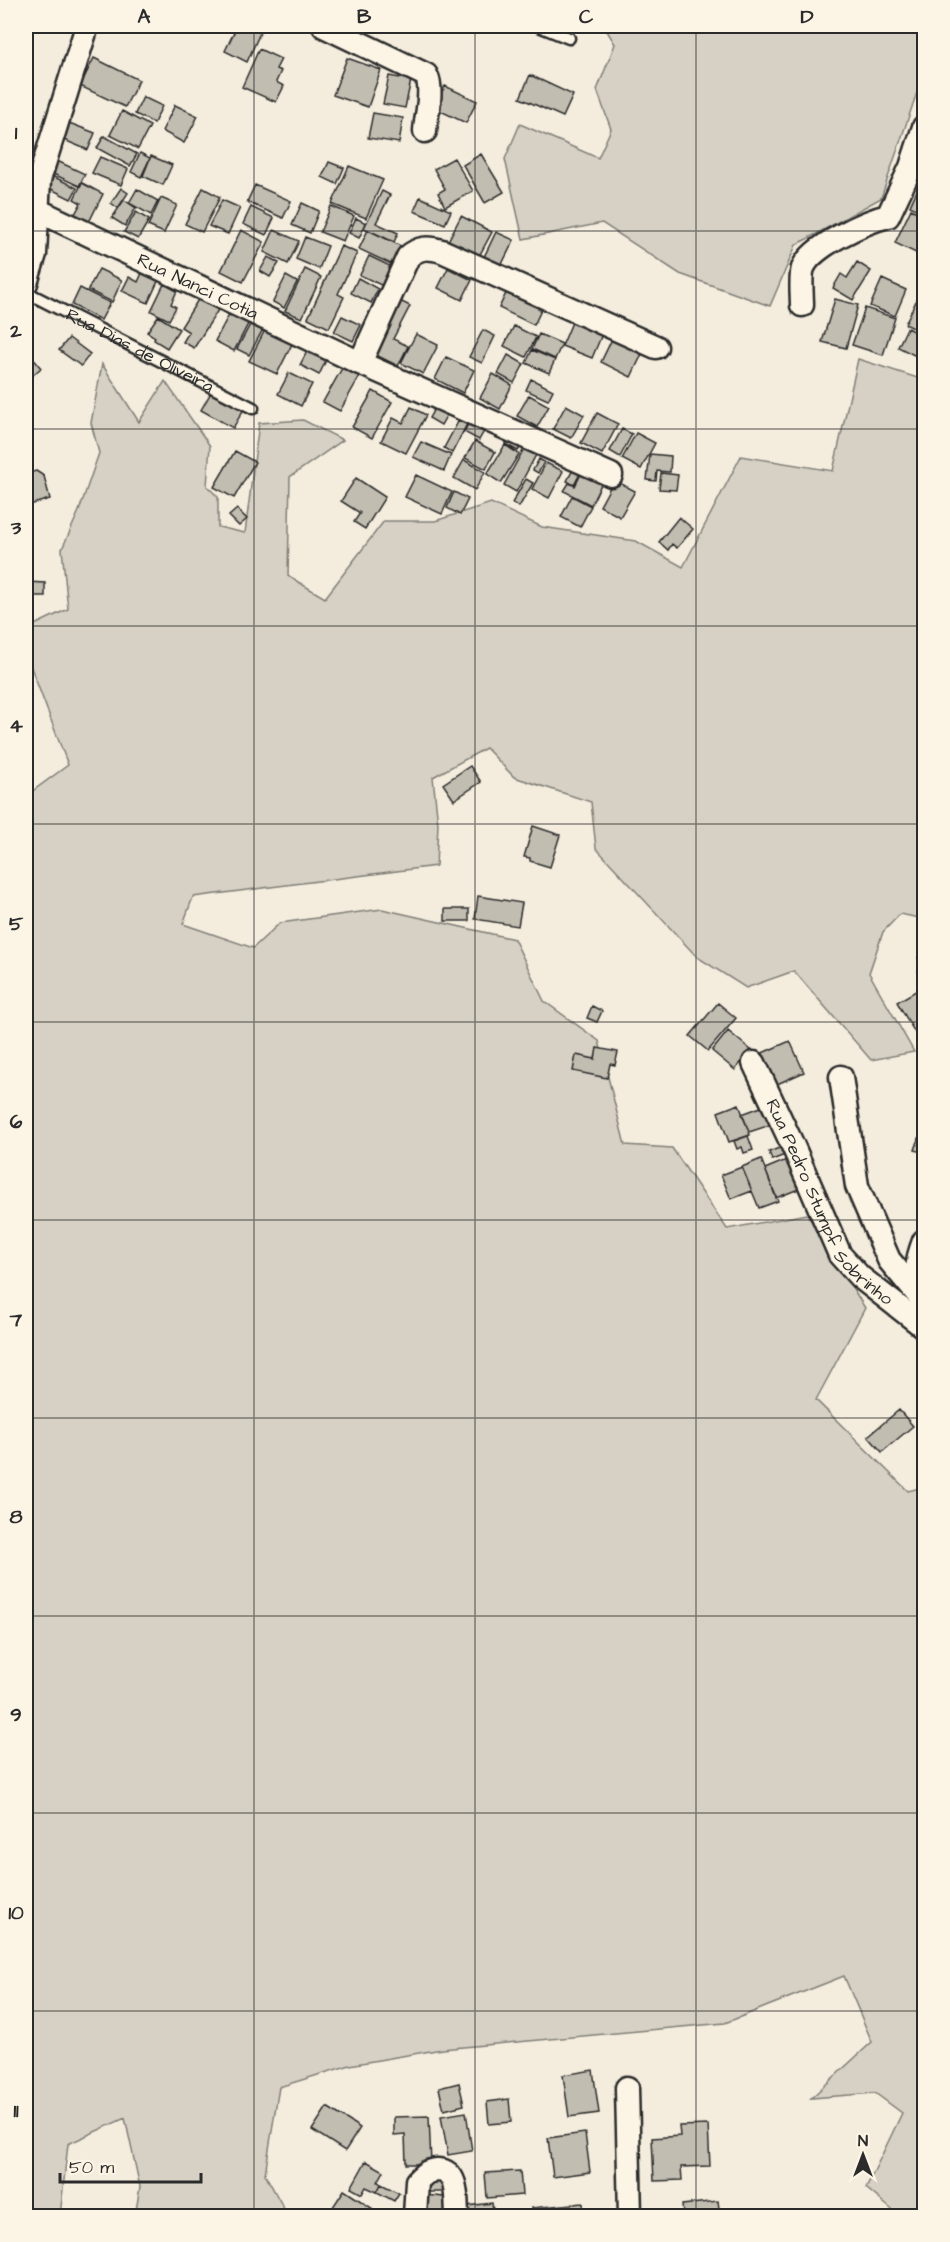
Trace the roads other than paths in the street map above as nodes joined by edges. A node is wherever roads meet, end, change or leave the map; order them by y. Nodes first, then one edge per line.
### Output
1 (87, 26) edge
2 (324, 26) edge
3 (539, 26) edge
4 (569, 38) dead end
5 (924, 127) edge
6 (425, 131) dead end
7 (37, 210) junction
8 (26, 283) edge
9 (26, 292) edge
10 (802, 305) dead end
11 (656, 347) dead end
12 (360, 363) junction
13 (253, 408) dead end
14 (611, 475) dead end
15 (754, 1063) dead end
16 (842, 1077) dead end
17 (924, 1241) edge
18 (924, 1283) edge
19 (924, 1302) edge
20 (924, 1327) edge
21 (627, 2088) dead end
22 (415, 2212) edge
23 (457, 2217) edge
24 (630, 2217) edge

1 - 7 street
2 - 6 street
3 - 4 lane
5 - 10 street
7 - 8 street
7 - 12 street, Rua Nanci Cotia
9 - 13 lane, Rua Dias de Oliveira
11 - 12 street
12 - 14 street, Rua Nanci Cotia
15 - 20 street, Rua Pedro Stumpf Sobrinho
16 - 19 street
17 - 18 street
21 - 24 street
22 - 23 street

